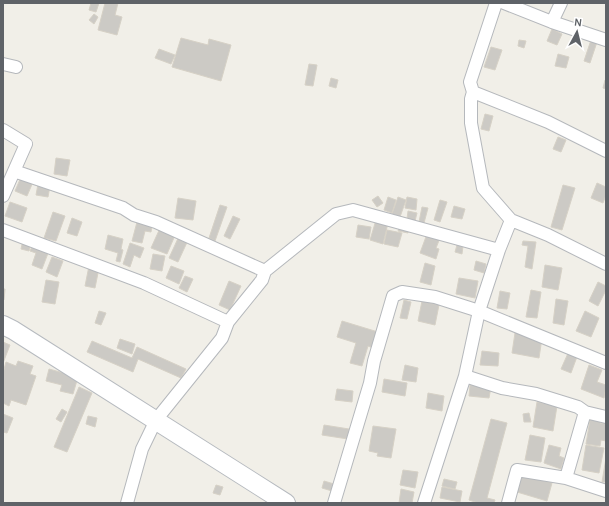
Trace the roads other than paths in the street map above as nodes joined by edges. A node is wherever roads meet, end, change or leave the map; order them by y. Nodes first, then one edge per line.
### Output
1 (496, 3) edge
2 (504, 3) edge
3 (561, 3) edge
4 (552, 22) junction
5 (606, 40) edge
6 (3, 64) edge
7 (16, 68) dead end
8 (474, 92) junction
9 (3, 130) edge
10 (606, 151) edge
11 (14, 171) junction
12 (3, 196) edge
13 (511, 220) junction
14 (3, 230) edge
15 (499, 250) junction
16 (606, 264) edge
17 (265, 271) junction
18 (479, 311) junction
19 (228, 322) junction
20 (3, 325) edge
21 (606, 363) edge
22 (465, 376) junction
23 (585, 412) junction
24 (606, 417) edge
25 (156, 420) junction
26 (566, 478) junction
27 (606, 491) edge
28 (127, 503) edge
29 (286, 503) edge
30 (334, 503) edge
31 (424, 503) edge
32 (508, 503) edge

1 - 8 street
2 - 4 street
3 - 4 street
4 - 5 street
6 - 7 street
8 - 10 street
8 - 13 street
9 - 11 street
11 - 12 street
11 - 17 street
13 - 15 street
13 - 16 street
14 - 19 street
15 - 17 street
15 - 18 street
17 - 19 street
18 - 21 street
18 - 22 street
18 - 30 street
19 - 25 street
20 - 25 street
22 - 23 street
22 - 31 street
23 - 24 street
23 - 26 street
25 - 28 street
25 - 29 street
26 - 27 street
26 - 32 street

